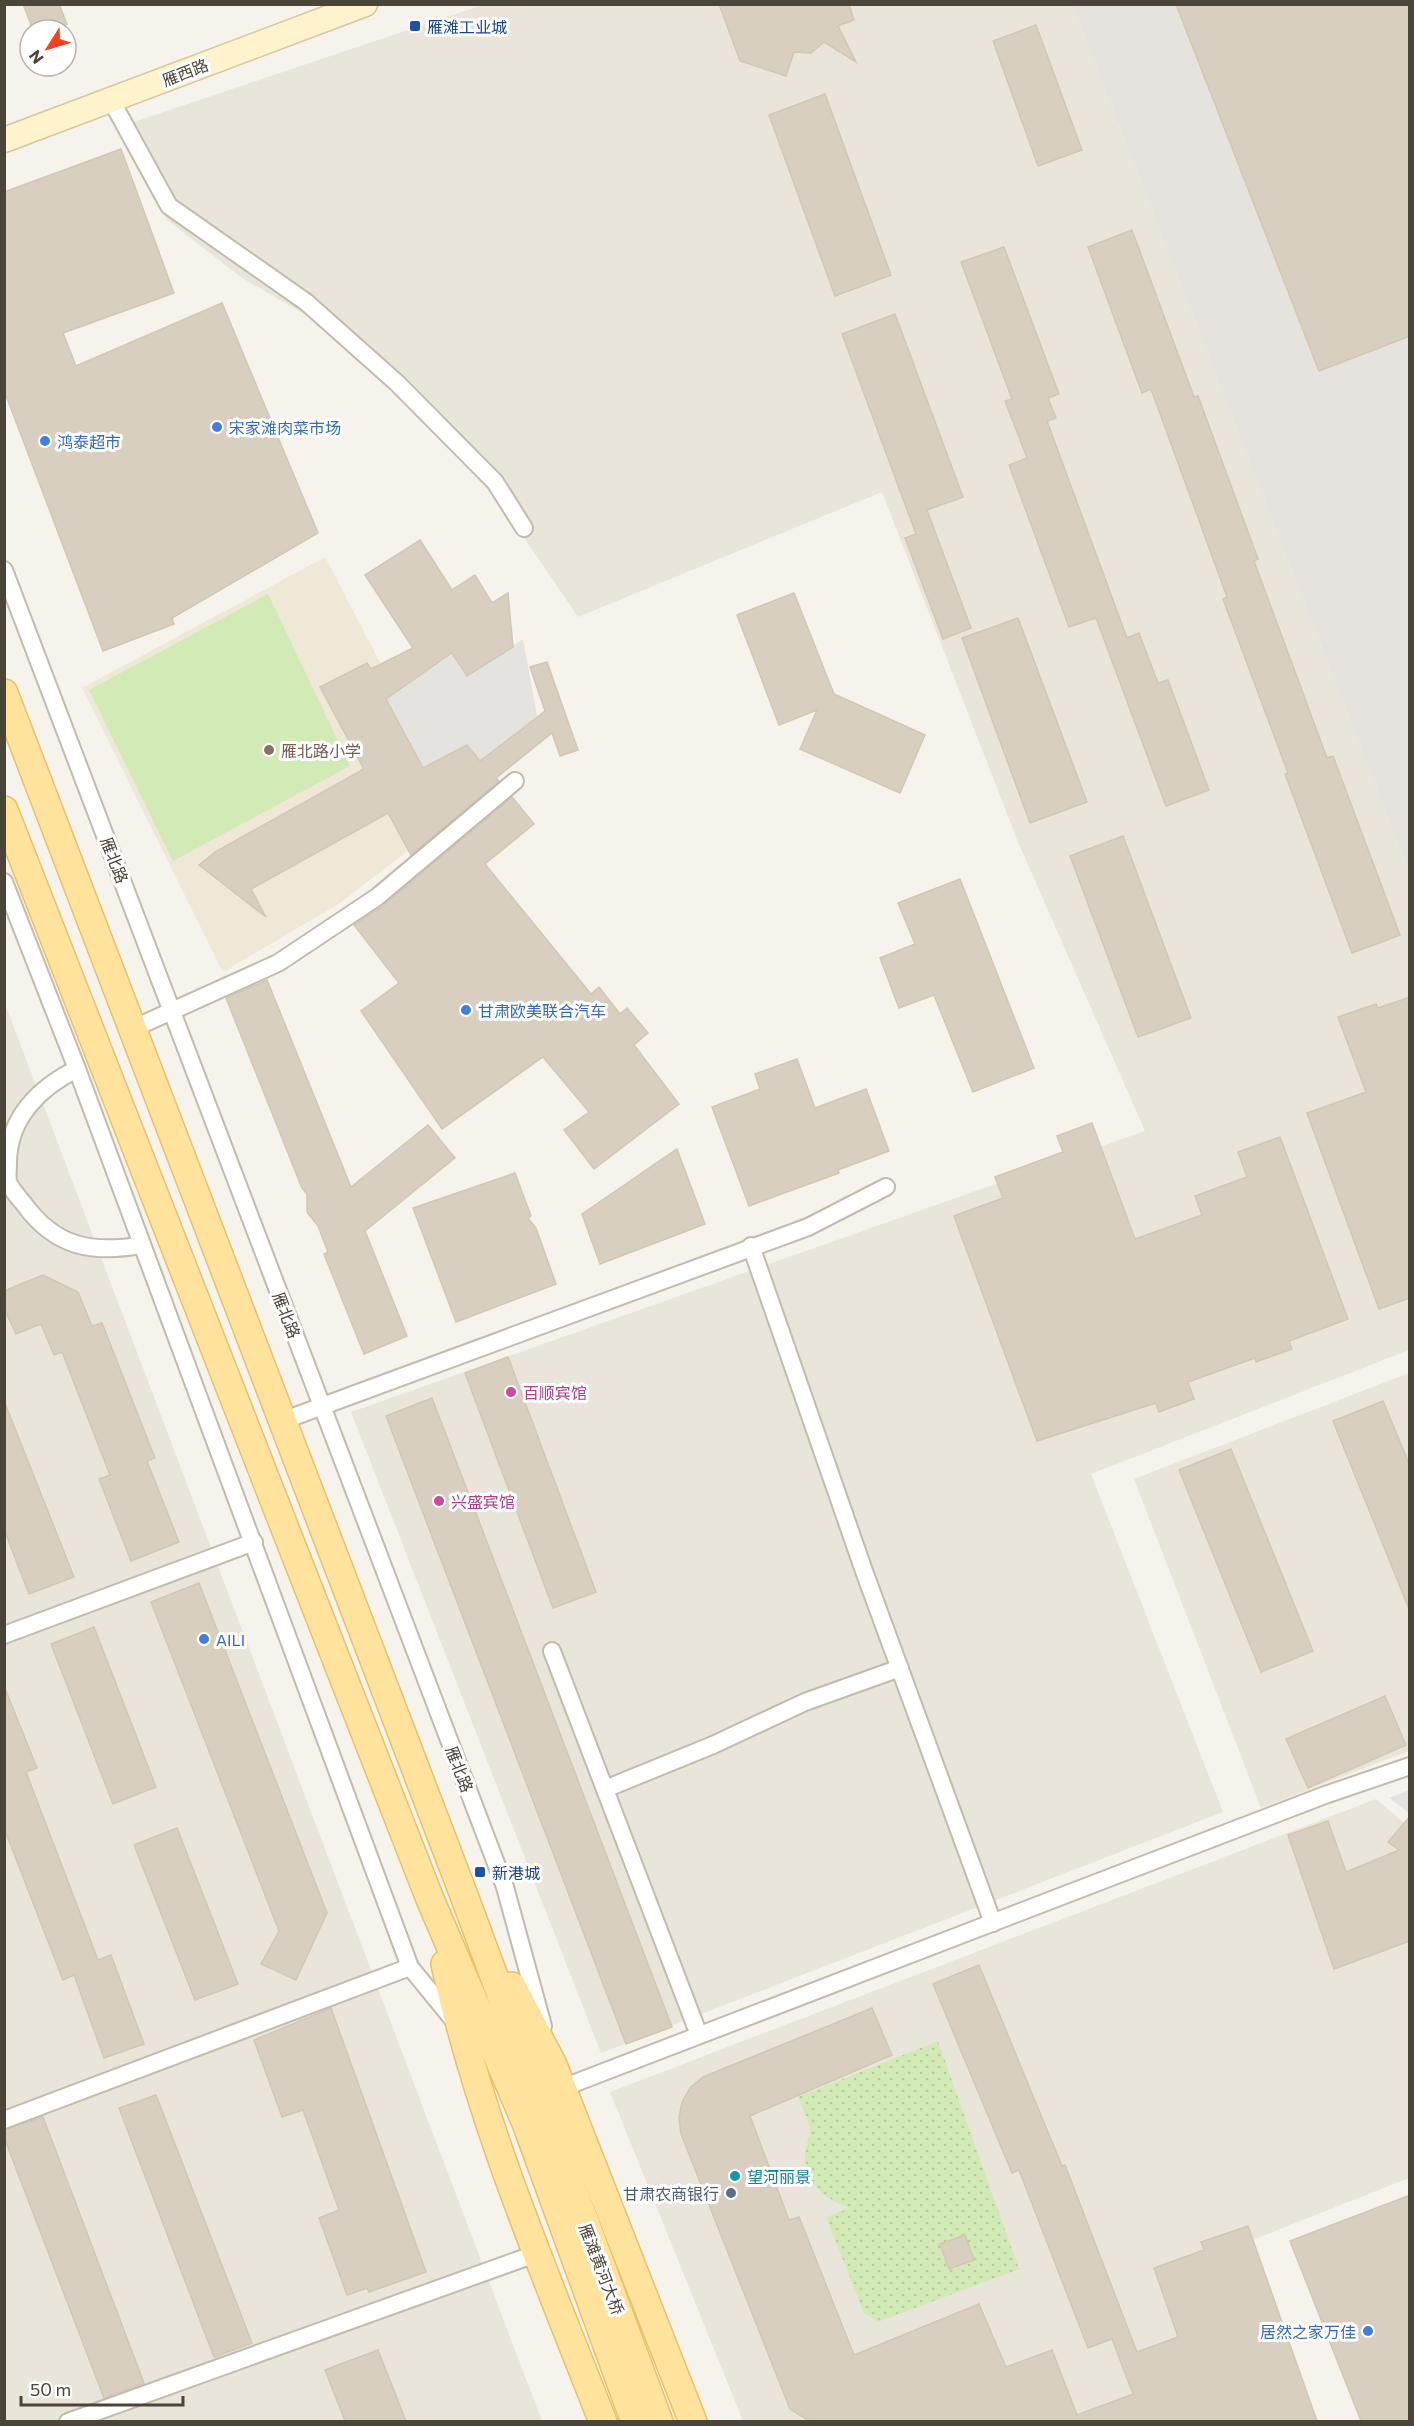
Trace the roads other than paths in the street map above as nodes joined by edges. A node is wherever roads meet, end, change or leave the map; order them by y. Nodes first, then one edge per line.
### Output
1 (365, 4) edge
2 (111, 100) junction
3 (4, 140) edge
4 (524, 528) dead end
5 (4, 570) edge
6 (4, 693) edge
7 (515, 781) dead end
8 (4, 810) edge
9 (4, 882) edge
10 (172, 1011) junction
11 (132, 1029) junction
12 (78, 1069) junction
13 (886, 1186) dead end
14 (9, 1190) edge
15 (142, 1245) junction
16 (751, 1246) junction
17 (321, 1406) junction
18 (282, 1421) junction
19 (254, 1542) junction
20 (4, 1635) edge
21 (552, 1651) dead end
22 (900, 1668) junction
23 (1410, 1766) edge
24 (605, 1789) junction
25 (465, 1898) junction
26 (430, 1899) junction
27 (993, 1923) junction
28 (410, 1967) junction
29 (459, 2026) junction
30 (699, 2035) junction
31 (558, 2076) junction
32 (4, 2120) edge
33 (536, 2120) junction
34 (538, 2253) junction
35 (68, 2421) edge
36 (603, 2421) edge
37 (635, 2421) edge
38 (659, 2421) edge
39 (693, 2421) edge

1 - 2 main road, 雁西路
2 - 3 main road, 雁西路
2 - 4 street
5 - 10 street, 雁北路
6 - 11 main road
7 - 10 street
8 - 26 main road
9 - 12 street
10 - 11 street
10 - 17 street, 雁北路
11 - 18 main road
12 - 14 street
12 - 15 street
13 - 16 street
14 - 15 street
15 - 19 street
16 - 17 street
16 - 22 street
17 - 18 street
17 - 31 street, 雁北路
18 - 25 main road
19 - 20 street
19 - 28 street
21 - 24 street
22 - 24 street
22 - 27 street
23 - 27 street
24 - 30 street
25 - 31 main road
25 - 33 main road
26 - 29 main road
26 - 33 main road
27 - 30 street
28 - 29 street
28 - 32 street
29 - 34 main road
30 - 31 street
31 - 39 main road
33 - 37 main road, 雁滩黄河大桥
33 - 38 main road, 雁滩黄河大桥
34 - 35 street
34 - 36 main road

